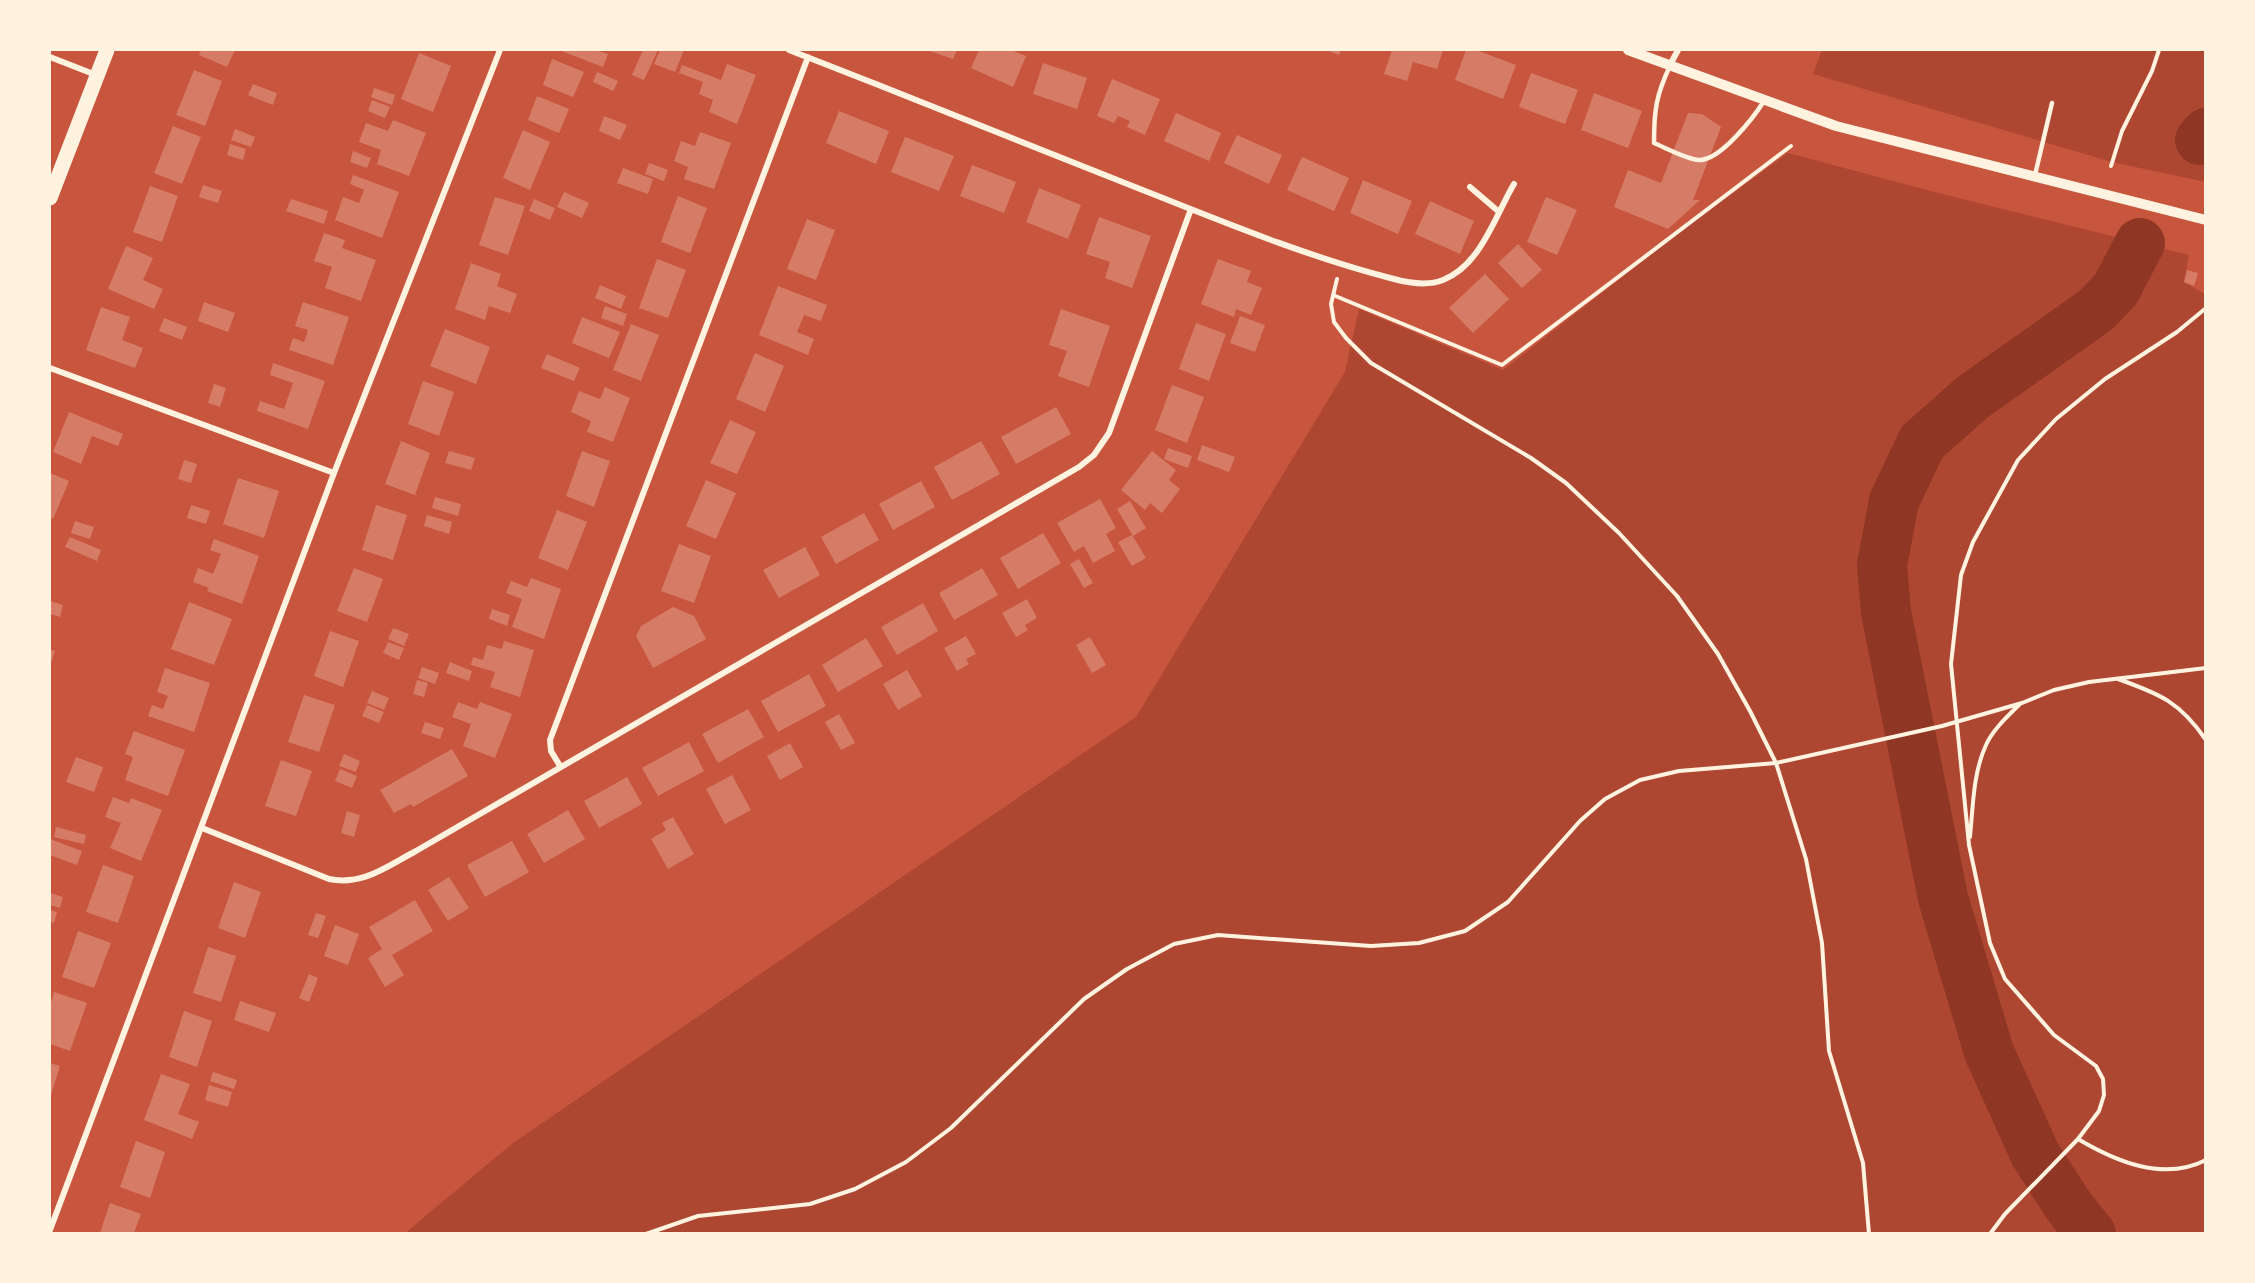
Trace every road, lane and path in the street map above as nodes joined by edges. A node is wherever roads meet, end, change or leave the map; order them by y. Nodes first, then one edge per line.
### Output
1 (107, 50) edge
2 (500, 50) edge
3 (789, 50) edge
4 (1628, 50) edge
5 (1677, 50) edge
6 (2159, 50) edge
7 (50, 57) edge
8 (808, 57) junction
9 (1670, 65) junction
10 (97, 75) junction
11 (1764, 101) junction
12 (2052, 103) dead end
13 (1791, 146) dead end
14 (2111, 166) dead end
15 (2035, 178) junction
16 (1514, 184) dead end
17 (1470, 187) dead end
18 (50, 198) edge
19 (1191, 209) junction
20 (1498, 211) junction
21 (2205, 220) edge
22 (1341, 264) junction
23 (1333, 295) junction
24 (2205, 308) edge
25 (50, 368) edge
26 (334, 473) junction
27 (2205, 668) edge
28 (2118, 678) junction
29 (2022, 703) junction
30 (1957, 721) junction
31 (2205, 740) edge
32 (1776, 764) junction
33 (560, 766) junction
34 (202, 828) junction
35 (1969, 845) junction
36 (2078, 1139) junction
37 (2205, 1160) edge
38 (50, 1230) edge
39 (646, 1233) edge
40 (1869, 1233) edge
41 (1990, 1233) edge

1 - 10 main road
2 - 26 street
3 - 8 street
4 - 9 street
5 - 9 street
6 - 14 path
7 - 10 street
8 - 19 street
8 - 33 street
9 - 11 street
9 - 11 lane
10 - 18 main road
11 - 15 street
12 - 15 lane
13 - 23 path
15 - 21 street
16 - 20 street
17 - 20 street
19 - 22 street
19 - 33 street
20 - 22 street
22 - 23 path
23 - 32 path
24 - 30 path
25 - 26 street
26 - 34 street
27 - 28 path
28 - 29 path
28 - 31 path
29 - 30 path
29 - 35 path
30 - 32 path
30 - 35 path
32 - 39 path
32 - 40 path
33 - 34 street
34 - 38 street
35 - 36 path
36 - 37 path
36 - 41 path

